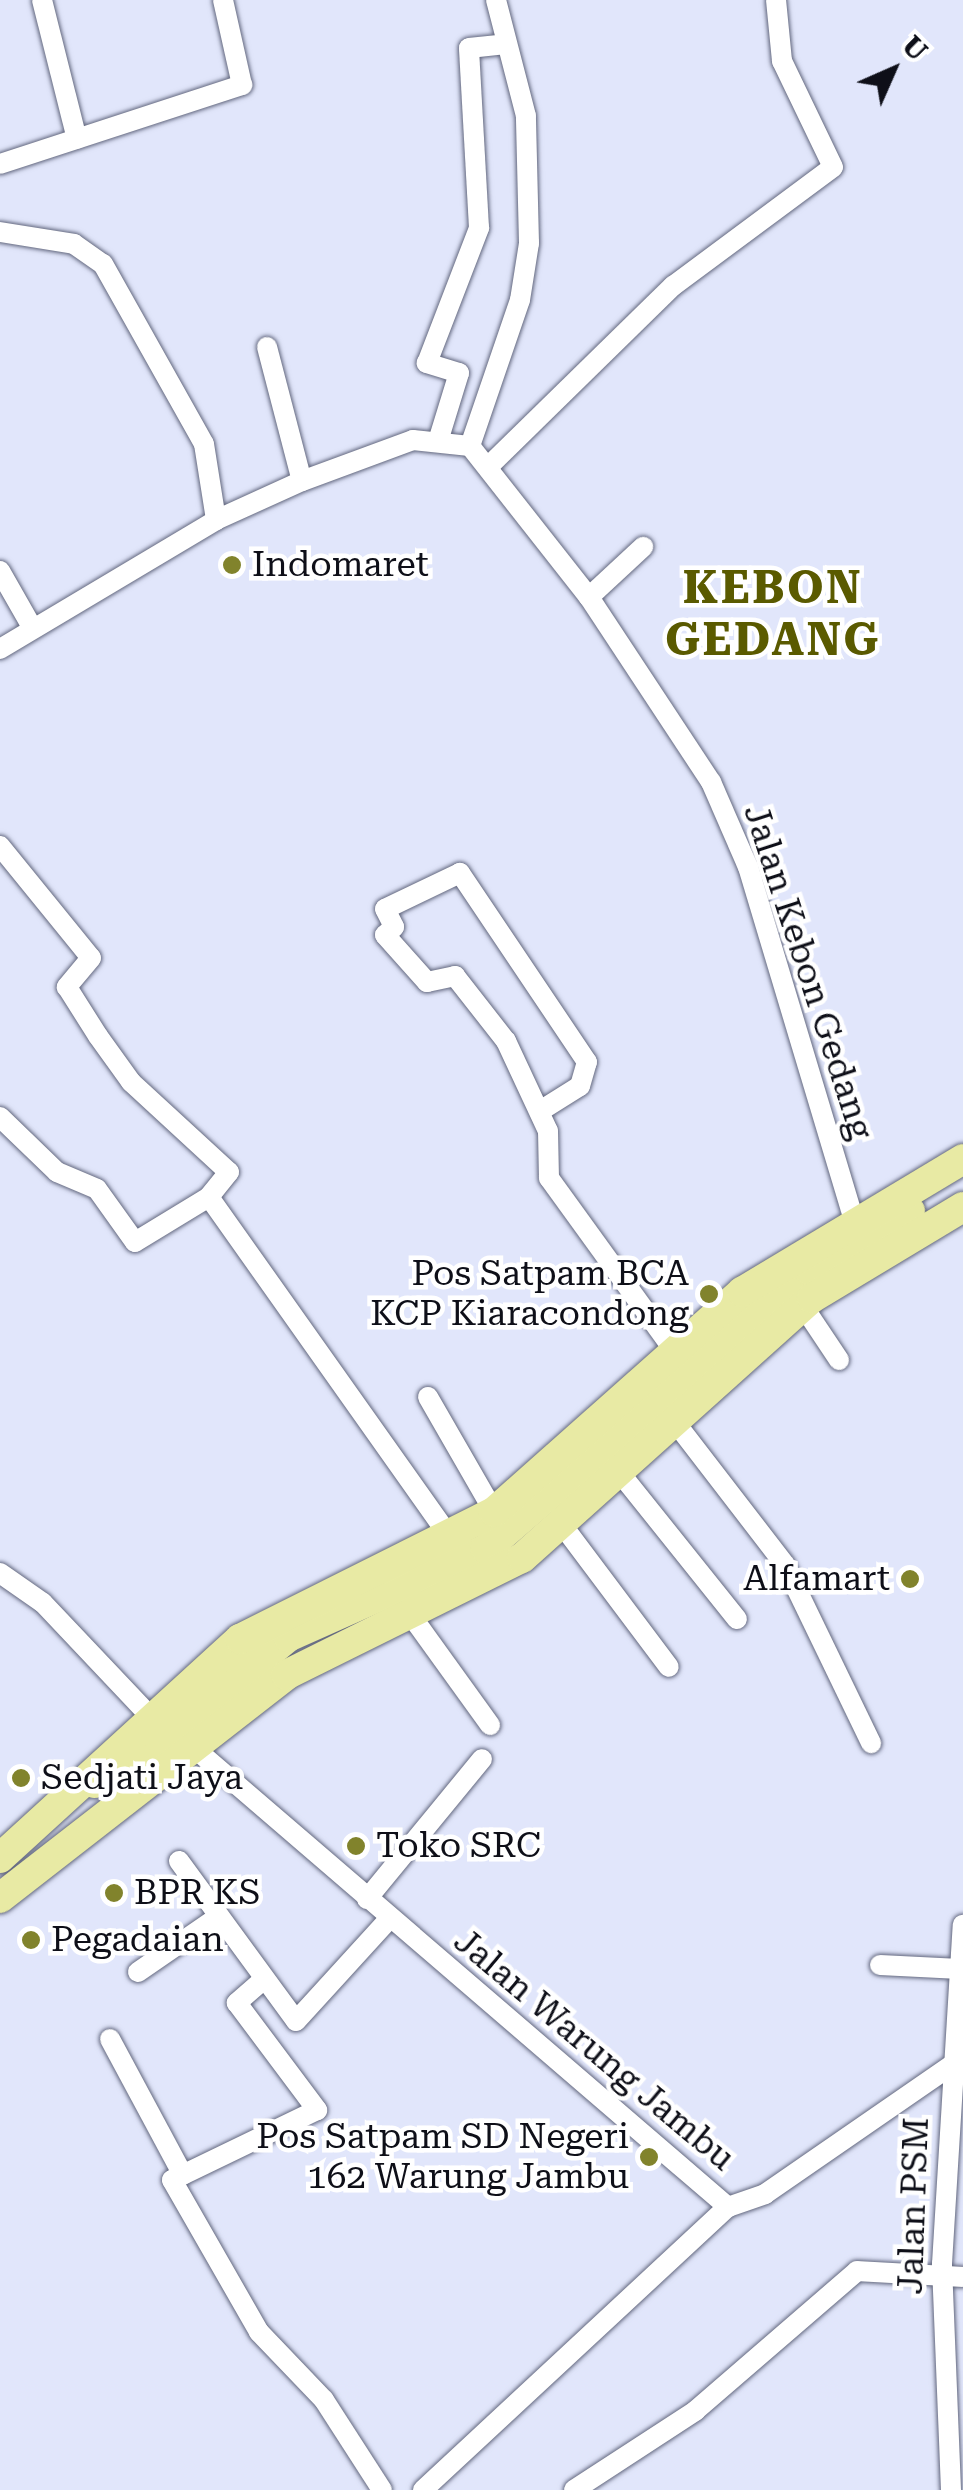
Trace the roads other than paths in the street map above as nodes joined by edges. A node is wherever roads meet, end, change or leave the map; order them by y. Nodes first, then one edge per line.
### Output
1 (42, 0) edge
2 (224, 0) edge
3 (496, 0) edge
4 (776, 0) edge
5 (506, 44) junction
6 (77, 139) junction
7 (0, 164) edge
8 (0, 232) edge
9 (266, 346) dead end
10 (440, 438) junction
11 (470, 446) junction
12 (491, 464) junction
13 (302, 482) junction
14 (216, 520) junction
15 (643, 547) dead end
16 (0, 571) edge
17 (589, 598) junction
18 (32, 627) junction
19 (0, 648) edge
20 (0, 846) edge
21 (540, 1111) junction
22 (0, 1118) edge
23 (963, 1159) edge
24 (963, 1178) edge
25 (208, 1197) junction
26 (963, 1208) edge
27 (853, 1218) junction
28 (803, 1306) junction
29 (675, 1352) junction
30 (839, 1360) dead end
31 (428, 1398) dead end
32 (675, 1422) junction
33 (620, 1473) junction
34 (494, 1512) junction
35 (563, 1526) junction
36 (450, 1538) junction
37 (7, 1574) edge
38 (410, 1614) junction
39 (737, 1619) dead end
40 (669, 1668) dead end
41 (149, 1715) junction
42 (490, 1725) dead end
43 (871, 1743) dead end
44 (193, 1747) junction
45 (482, 1759) dead end
46 (95, 1797) junction
47 (0, 1858) edge
48 (179, 1862) dead end
49 (0, 1898) edge
50 (368, 1899) junction
51 (218, 1917) junction
52 (390, 1918) junction
53 (963, 1925) edge
54 (962, 1956) edge
55 (880, 1965) dead end
56 (138, 1972) dead end
57 (263, 1980) junction
58 (110, 2039) dead end
59 (952, 2065) junction
60 (184, 2174) junction
61 (728, 2208) junction
62 (953, 2277) edge
63 (382, 2490) edge
64 (422, 2490) edge
65 (574, 2490) edge
66 (951, 2490) edge

1 - 6 street
2 - 6 street
3 - 5 street
4 - 12 street
5 - 10 street
5 - 11 street
6 - 7 street
8 - 14 street
9 - 13 street
10 - 11 street, Jalan Kebon Gedang
10 - 13 street
11 - 12 street, Jalan Kebon Gedang
12 - 17 street, Jalan Kebon Gedang
13 - 14 street
14 - 18 street
15 - 17 street
16 - 18 street
17 - 27 street, Jalan Kebon Gedang
18 - 19 street
20 - 25 street
21 - 21 street
21 - 29 street
22 - 25 street
23 - 27 main road
24 - 46 main road
25 - 36 street
26 - 28 main road
27 - 29 main road
28 - 30 street
28 - 32 main road
29 - 34 main road
31 - 34 street
32 - 33 main road
32 - 43 street
33 - 35 main road
33 - 39 street
34 - 36 main road
35 - 38 main road
35 - 40 street
36 - 41 main road
37 - 41 street
38 - 42 street
38 - 44 main road
41 - 46 main road
44 - 46 main road
44 - 50 street, Jalan Warung Jambu
45 - 50 street
46 - 47 main road
46 - 49 main road
48 - 51 street
50 - 52 street, Jalan Warung Jambu
51 - 56 street
51 - 57 street
52 - 57 street
52 - 61 street, Jalan Warung Jambu
53 - 54 street, Jalan PSM
54 - 55 street
54 - 59 street, Jalan PSM
57 - 60 street
58 - 60 street
59 - 61 street
59 - 62 street, Jalan PSM
60 - 63 street
61 - 64 street, Jalan Warung Jambu
62 - 65 street
62 - 66 street, Jalan PSM

